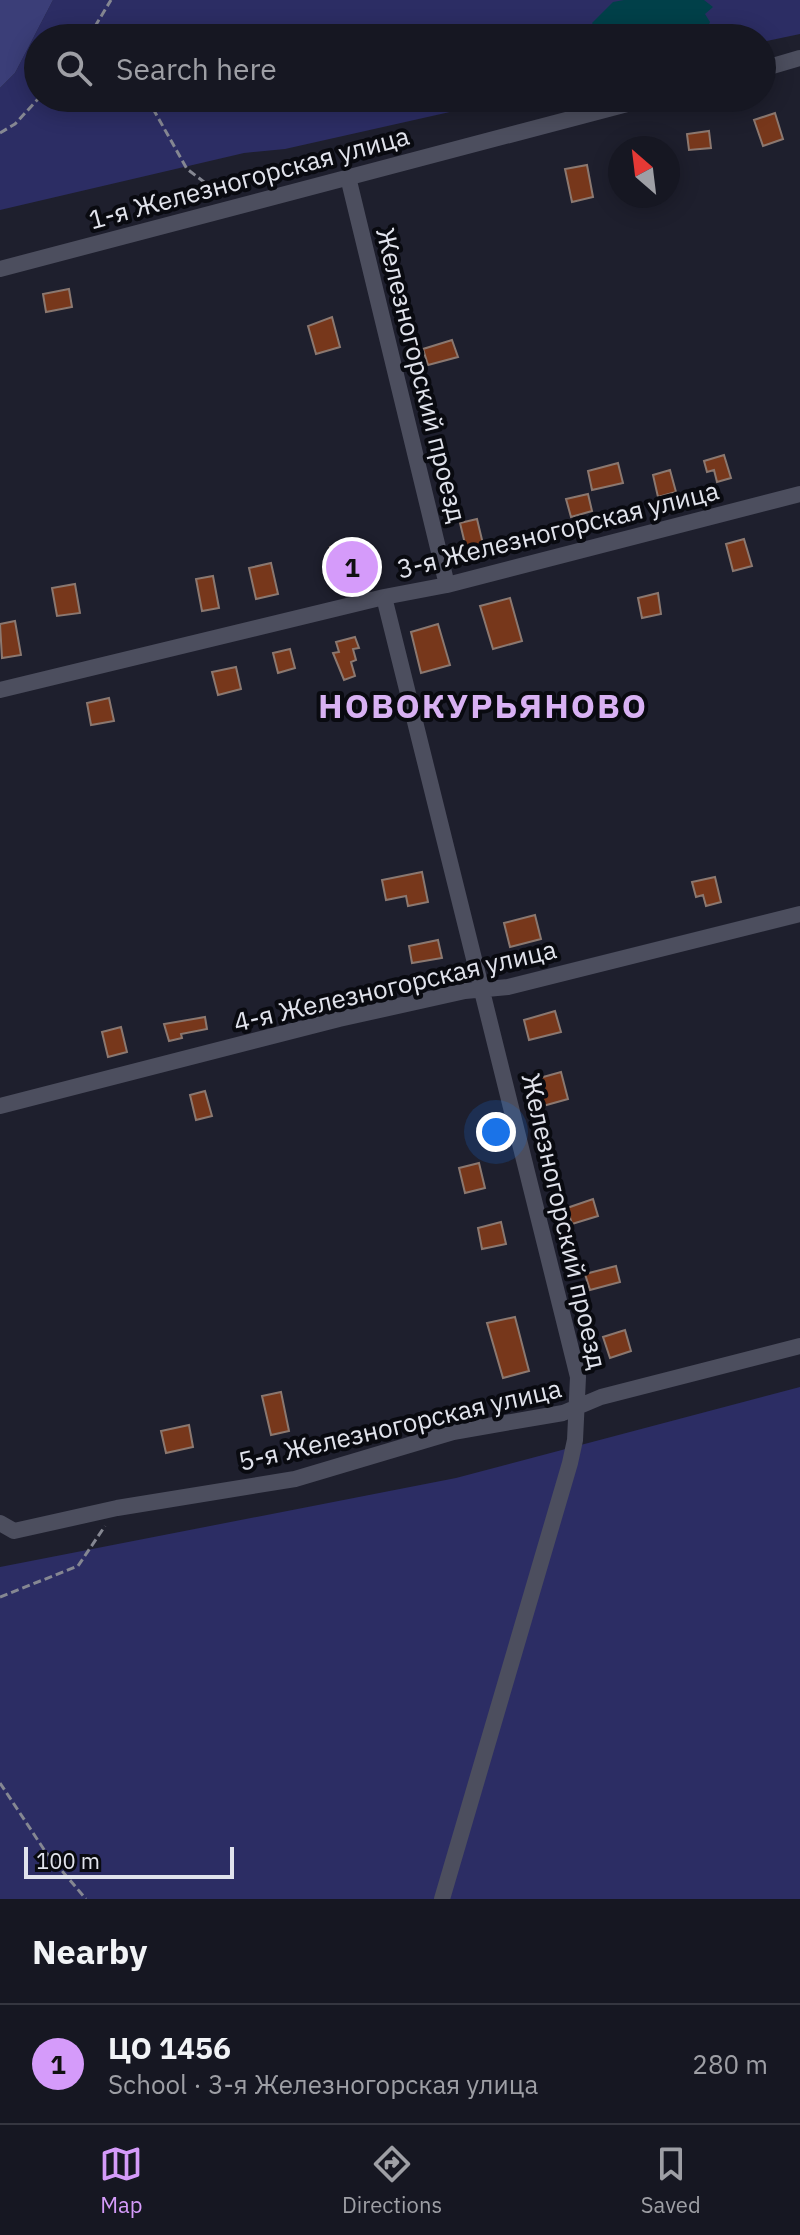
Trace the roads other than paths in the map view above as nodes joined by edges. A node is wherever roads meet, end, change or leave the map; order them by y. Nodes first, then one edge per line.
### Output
1 (800, 58) edge
2 (776, 65) edge
3 (596, 112) edge
4 (348, 177) junction
5 (0, 269) edge
6 (800, 494) edge
7 (447, 585) junction
8 (384, 597) junction
9 (0, 690) edge
10 (800, 914) edge
11 (483, 991) junction
12 (0, 1106) edge
13 (800, 1346) edge
14 (577, 1409) junction
15 (3, 1526) edge
16 (442, 1899) edge

1 - 2 street
3 - 4 street, 1-я Железногорская улица
4 - 5 street, 1-я Железногорская улица
4 - 7 street, Железногорский проезд
6 - 7 street, 3-я Железногорская улица
7 - 8 street, 3-я Железногорская улица
8 - 9 street, 3-я Железногорская улица
8 - 11 street, Железногорский проезд
10 - 11 street, 4-я Железногорская улица
11 - 12 street, 4-я Железногорская улица
11 - 14 street, Железногорский проезд
13 - 14 street, 5-я Железногорская улица
14 - 15 street, 5-я Железногорская улица
14 - 16 street, Железногорский проезд

